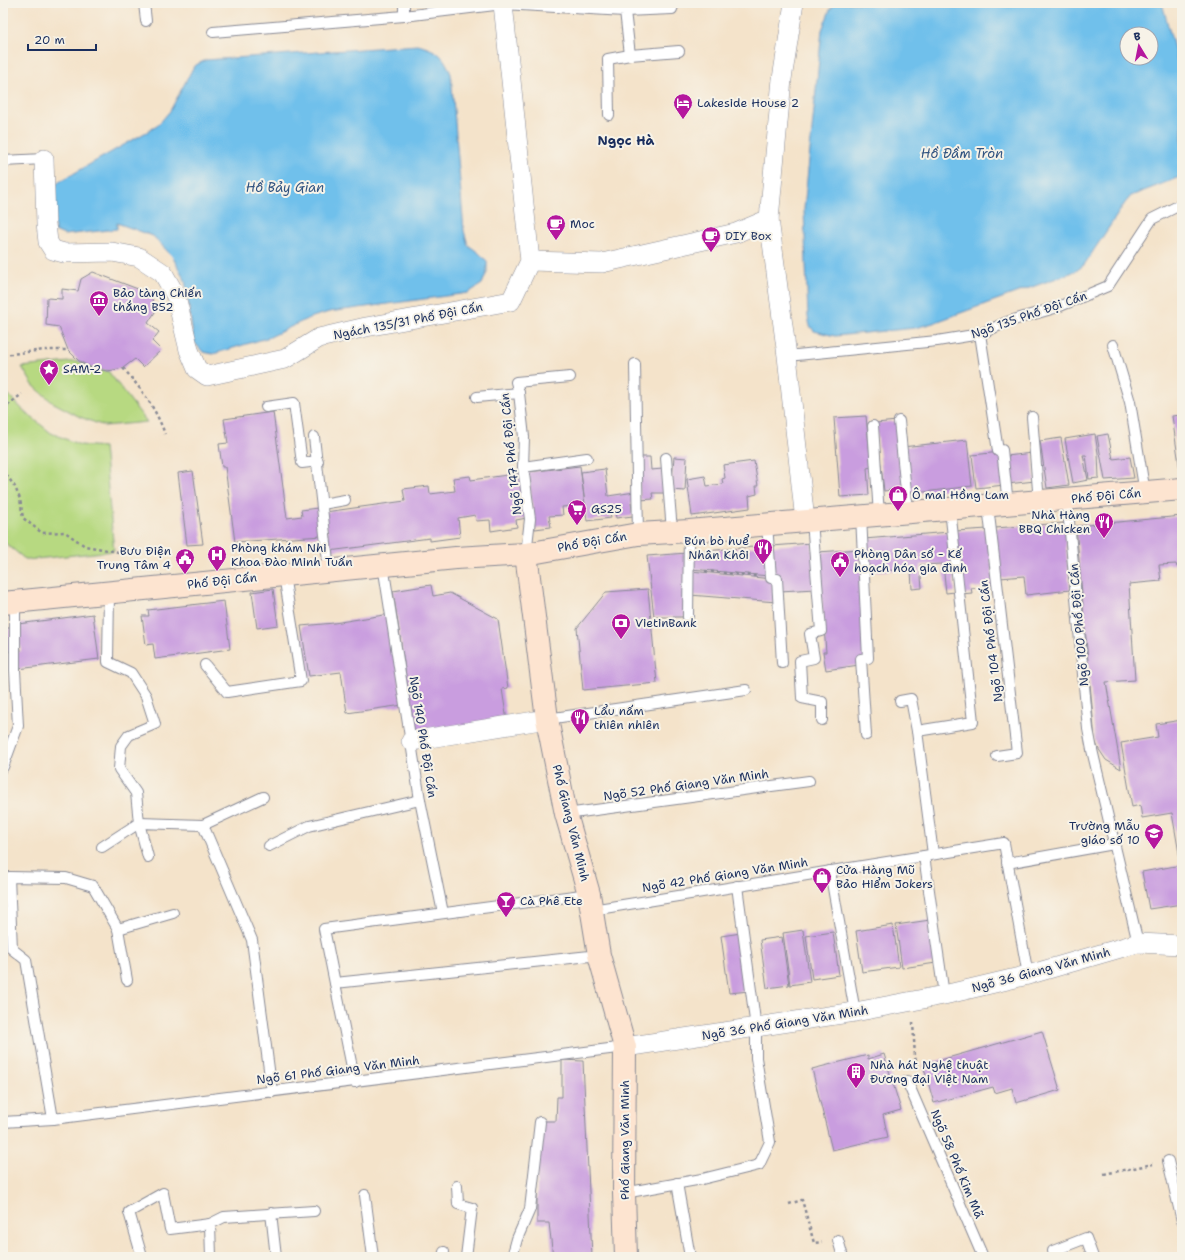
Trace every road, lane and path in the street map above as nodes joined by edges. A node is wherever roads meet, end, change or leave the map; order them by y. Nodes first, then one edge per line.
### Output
1 (144, 3) edge
2 (404, 3) edge
3 (674, 3) edge
4 (794, 3) edge
5 (503, 4) edge
6 (625, 11) junction
7 (404, 16) junction
8 (146, 21) dead end
9 (213, 32) dead end
10 (679, 51) dead end
11 (630, 55) junction
12 (609, 115) dead end
13 (44, 159) joint
14 (3, 161) edge
15 (1182, 204) edge
16 (769, 219) junction
17 (530, 261) junction
18 (980, 334) junction
19 (1113, 345) dead end
20 (68, 350) dead end
21 (3, 355) edge
22 (787, 356) junction
23 (635, 364) dead end
24 (123, 368) dead end
25 (570, 377) dead end
26 (520, 393) junction
27 (22, 394) dead end
28 (477, 397) dead end
29 (266, 406) dead end
30 (3, 409) edge
31 (1032, 417) dead end
32 (899, 421) dead end
33 (873, 426) dead end
34 (164, 434) dead end
35 (314, 437) dead end
36 (587, 458) dead end
37 (666, 458) dead end
38 (318, 461) junction
39 (523, 467) junction
40 (3, 470) edge
41 (1182, 489) edge
42 (1145, 492) junction
43 (1067, 499) junction
44 (345, 500) dead end
45 (1040, 502) junction
46 (322, 504) junction
47 (998, 505) junction
48 (950, 509) junction
49 (908, 512) junction
50 (870, 515) junction
51 (808, 521) junction
52 (767, 524) junction
53 (680, 531) junction
54 (638, 534) junction
55 (140, 552) dead end
56 (526, 554) junction
57 (383, 565) junction
58 (329, 570) junction
59 (688, 570) junction
60 (284, 575) junction
61 (771, 578) junction
62 (109, 593) junction
63 (9, 602) edge
64 (688, 617) dead end
65 (782, 663) dead end
66 (205, 665) dead end
67 (746, 690) dead end
68 (900, 701) dead end
69 (547, 719) junction
70 (822, 720) dead end
71 (917, 731) junction
72 (866, 734) dead end
73 (411, 741) junction
74 (997, 756) dead end
75 (3, 767) edge
76 (809, 781) dead end
77 (263, 797) dead end
78 (420, 800) junction
79 (566, 814) junction
80 (140, 823) junction
81 (203, 824) junction
82 (1114, 844) junction
83 (269, 846) dead end
84 (102, 847) dead end
85 (928, 855) junction
86 (148, 857) dead end
87 (1007, 863) junction
88 (830, 871) junction
89 (6, 876) edge
90 (736, 886) junction
91 (590, 902) junction
92 (173, 913) dead end
93 (443, 913) junction
94 (118, 929) junction
95 (1138, 943) junction
96 (1182, 945) edge
97 (599, 955) junction
98 (1028, 975) junction
99 (126, 980) dead end
100 (335, 983) junction
101 (944, 995) junction
102 (912, 1002) junction
103 (855, 1012) junction
104 (756, 1028) junction
105 (625, 1047) junction
106 (919, 1072) dead end
107 (907, 1081) dead end
108 (355, 1082) junction
109 (272, 1092) junction
110 (53, 1119) junction
111 (3, 1122) edge
112 (540, 1122) dead end
113 (1168, 1161) joint
114 (1104, 1174) dead end
115 (677, 1183) junction
116 (457, 1186) dead end
117 (624, 1193) junction
118 (365, 1195) dead end
119 (789, 1204) dead end
120 (314, 1211) dead end
121 (271, 1213) junction
122 (1182, 1220) edge
123 (210, 1224) junction
124 (838, 1240) joint
125 (1053, 1251) dead end
126 (142, 1257) edge
127 (211, 1257) edge
128 (276, 1257) edge
129 (373, 1257) edge
130 (466, 1257) edge
131 (512, 1257) edge
132 (626, 1257) edge
133 (690, 1257) edge
134 (844, 1257) edge
135 (983, 1257) edge
136 (1093, 1257) edge

1 - 8 lane
2 - 7 lane
3 - 6 lane
4 - 16 street
5 - 6 lane
5 - 7 lane
5 - 17 street
6 - 11 lane
7 - 9 lane
10 - 11 lane
11 - 12 lane
13 - 14 lane
13 - 17 street, Ngách 135/31 Phố Đội Cấn
15 - 18 lane, Ngõ 135 Phố Đội Cấn
16 - 17 street
16 - 22 street
18 - 22 lane, Ngõ 135 Phố Đội Cấn
18 - 47 lane
19 - 42 lane
20 - 21 path
22 - 51 street
23 - 54 lane
24 - 34 path
25 - 26 lane, Ngõ 147 Phố Đội Cấn
26 - 28 lane
26 - 39 lane, Ngõ 147 Phố Đội Cấn
27 - 30 path
29 - 38 lane
31 - 45 lane
32 - 49 lane
33 - 50 lane
35 - 38 lane
36 - 39 lane
37 - 53 lane
38 - 46 lane
39 - 56 lane, Ngõ 147 Phố Đội Cấn
40 - 55 path
41 - 42 street, Phố Đội Cấn
42 - 43 street, Phố Đội Cấn
43 - 45 street, Phố Đội Cấn
43 - 82 lane, Ngõ 100 Phố Đội Cấn
44 - 46 lane
45 - 47 street, Phố Đội Cấn
46 - 58 lane
47 - 48 street, Phố Đội Cấn
47 - 74 lane, Ngõ 104 Phố Đội Cấn
48 - 49 street, Phố Đội Cấn
48 - 71 lane
49 - 50 street, Phố Đội Cấn
50 - 51 street, Phố Đội Cấn
50 - 72 lane
51 - 52 street, Phố Đội Cấn
51 - 70 lane
52 - 53 street, Phố Đội Cấn
52 - 61 lane
53 - 54 street, Phố Đội Cấn
53 - 59 lane
54 - 56 street, Phố Đội Cấn
56 - 57 street, Phố Đội Cấn
56 - 69 street, Phố Giang Văn Minh
57 - 58 street, Phố Đội Cấn
57 - 73 lane, Ngõ 140 Phố Đội Cấn
58 - 60 street, Phố Đội Cấn
59 - 61 path
59 - 64 lane
60 - 62 street, Phố Đội Cấn
60 - 66 lane
61 - 65 lane
62 - 63 street, Phố Đội Cấn
62 - 80 lane
63 - 75 lane
67 - 69 lane
68 - 71 lane
69 - 73 street
69 - 79 street, Phố Giang Văn Minh
71 - 85 lane
73 - 78 lane, Ngõ 140 Phố Đội Cấn
76 - 79 lane, Ngõ 52 Phố Giang Văn Minh
77 - 81 lane
78 - 83 lane
78 - 93 lane, Ngõ 140 Phố Đội Cấn
79 - 91 street, Phố Giang Văn Minh
80 - 81 lane
80 - 84 lane
80 - 86 lane
81 - 109 lane
82 - 87 lane
82 - 95 lane, Ngõ 100 Phố Đội Cấn
85 - 87 lane, Ngõ 42 Phố Giang Văn Minh
85 - 88 lane, Ngõ 42 Phố Giang Văn Minh
85 - 101 lane
87 - 98 lane
88 - 90 lane, Ngõ 42 Phố Giang Văn Minh
88 - 103 lane
89 - 94 lane
89 - 110 lane
90 - 91 lane, Ngõ 42 Phố Giang Văn Minh
90 - 104 lane
91 - 93 lane, Ngõ 42 Phố Giang Văn Minh
91 - 97 street, Phố Giang Văn Minh
92 - 94 lane
93 - 100 lane, Ngõ 42 Phố Giang Văn Minh
94 - 99 lane
95 - 96 street
95 - 98 street, Ngõ 36 Giang Văn Minh
97 - 100 lane
97 - 105 street, Phố Giang Văn Minh
98 - 101 street, Ngõ 36 Giang Văn Minh
100 - 108 lane
101 - 102 street, Ngõ 36 Phố Giang Văn Minh
102 - 103 street, Ngõ 36 Phố Giang Văn Minh
102 - 106 path
103 - 104 street, Ngõ 36 Phố Giang Văn Minh
104 - 105 street, Ngõ 36 Phố Giang Văn Minh
104 - 115 lane
105 - 108 lane, Ngõ 61 Phố Giang Văn Minh
105 - 117 street, Phố Giang Văn Minh
107 - 135 lane, Ngõ 58 Phố Kim Mã
108 - 109 lane, Ngõ 61 Phố Giang Văn Minh
109 - 110 lane, Ngõ 61 Phố Giang Văn Minh
110 - 111 lane, Ngõ 61 Phố Giang Văn Minh
112 - 131 lane
113 - 114 path
113 - 122 lane
115 - 117 lane
115 - 133 lane
116 - 130 lane
117 - 132 street, Phố Giang Văn Minh
118 - 129 lane
119 - 124 path
120 - 121 lane
121 - 123 lane
121 - 128 lane
123 - 126 lane
123 - 127 lane
124 - 134 lane
125 - 136 lane

